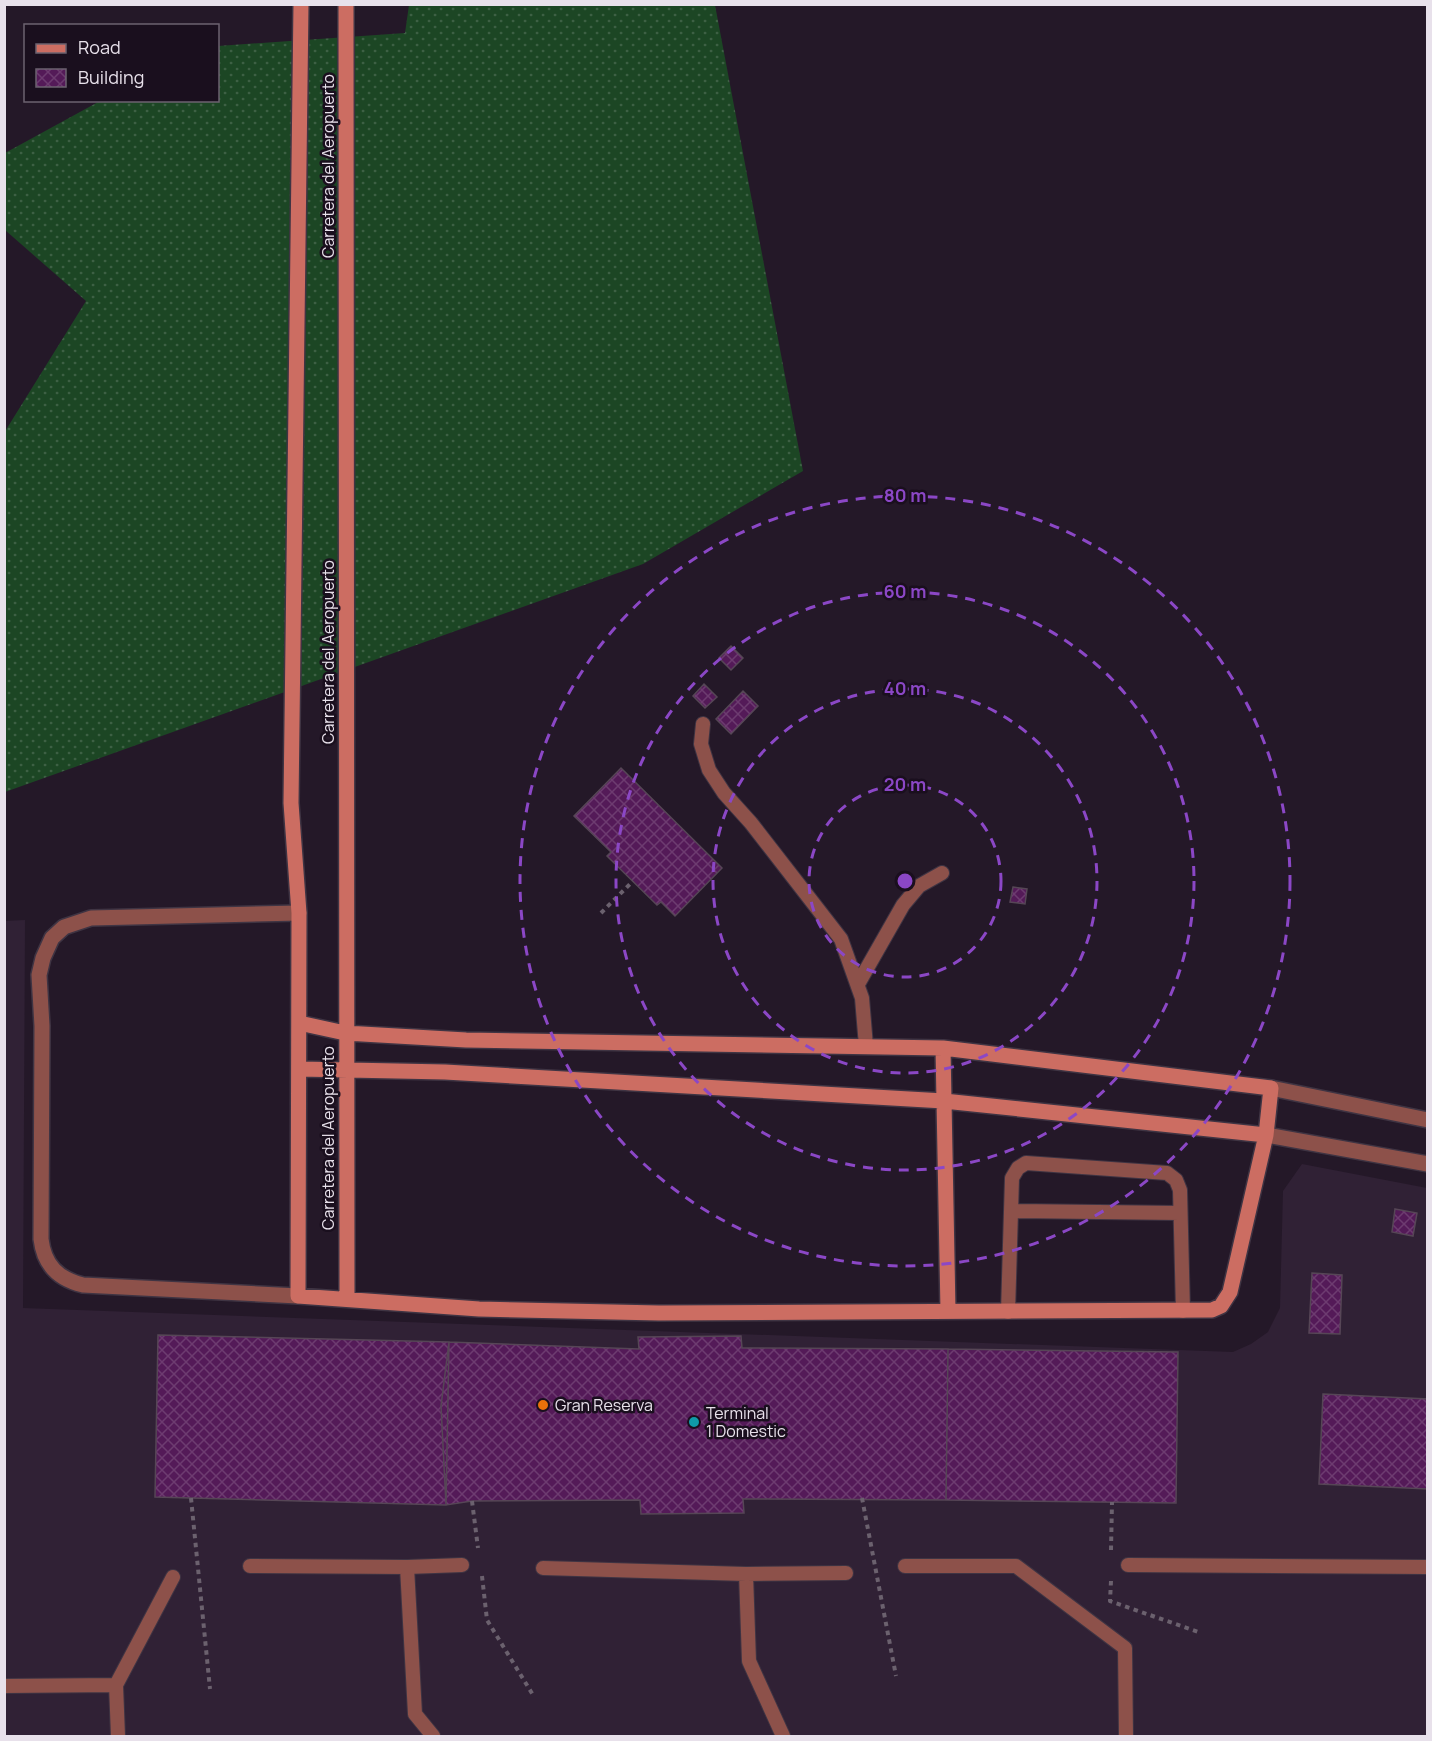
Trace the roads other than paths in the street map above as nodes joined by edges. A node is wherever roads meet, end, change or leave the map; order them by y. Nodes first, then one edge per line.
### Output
1 (301, 4) edge
2 (346, 4) edge
3 (703, 724) dead end
4 (942, 873) dead end
5 (299, 913) junction
6 (858, 984) junction
7 (299, 1023) junction
8 (345, 1033) junction
9 (866, 1046) junction
10 (944, 1048) junction
11 (300, 1069) junction
12 (345, 1070) junction
13 (1271, 1088) junction
14 (944, 1101) junction
15 (1428, 1120) edge
16 (1266, 1135) junction
17 (1428, 1164) edge
18 (1012, 1211) junction
19 (1180, 1213) junction
20 (298, 1296) junction
21 (348, 1299) junction
22 (948, 1311) junction
23 (1183, 1311) junction
24 (1008, 1312) junction
25 (1128, 1565) dead end
26 (250, 1566) dead end
27 (462, 1566) dead end
28 (905, 1566) dead end
29 (1428, 1566) edge
30 (407, 1567) junction
31 (543, 1568) dead end
32 (846, 1573) dead end
33 (746, 1574) junction
34 (173, 1577) dead end
35 (4, 1686) edge
36 (116, 1686) junction
37 (118, 1737) edge
38 (433, 1737) edge
39 (783, 1737) edge
40 (1126, 1737) edge

1 - 5 street, Carretera del Aeropuerto
2 - 8 street, Carretera del Aeropuerto
3 - 6 lane
4 - 6 lane
5 - 7 street, Carretera del Aeropuerto
5 - 20 street
6 - 9 lane
7 - 8 street
7 - 11 street, Carretera del Aeropuerto
8 - 9 street
8 - 12 street, Carretera del Aeropuerto
9 - 10 street
10 - 13 street
10 - 14 street
11 - 12 street
11 - 20 street, Carretera del Aeropuerto
12 - 14 street
12 - 21 street, Carretera del Aeropuerto
13 - 15 street
13 - 16 street
14 - 16 street
14 - 22 street
16 - 17 street
16 - 23 street
18 - 19 lane
18 - 19 lane
18 - 24 lane
19 - 23 lane
20 - 21 street
21 - 22 street
22 - 24 street
23 - 24 street
25 - 29 lane
26 - 30 lane
27 - 30 lane
28 - 40 lane
30 - 38 lane
31 - 33 lane
32 - 33 lane
33 - 39 lane
34 - 36 lane
35 - 36 lane
36 - 37 lane

